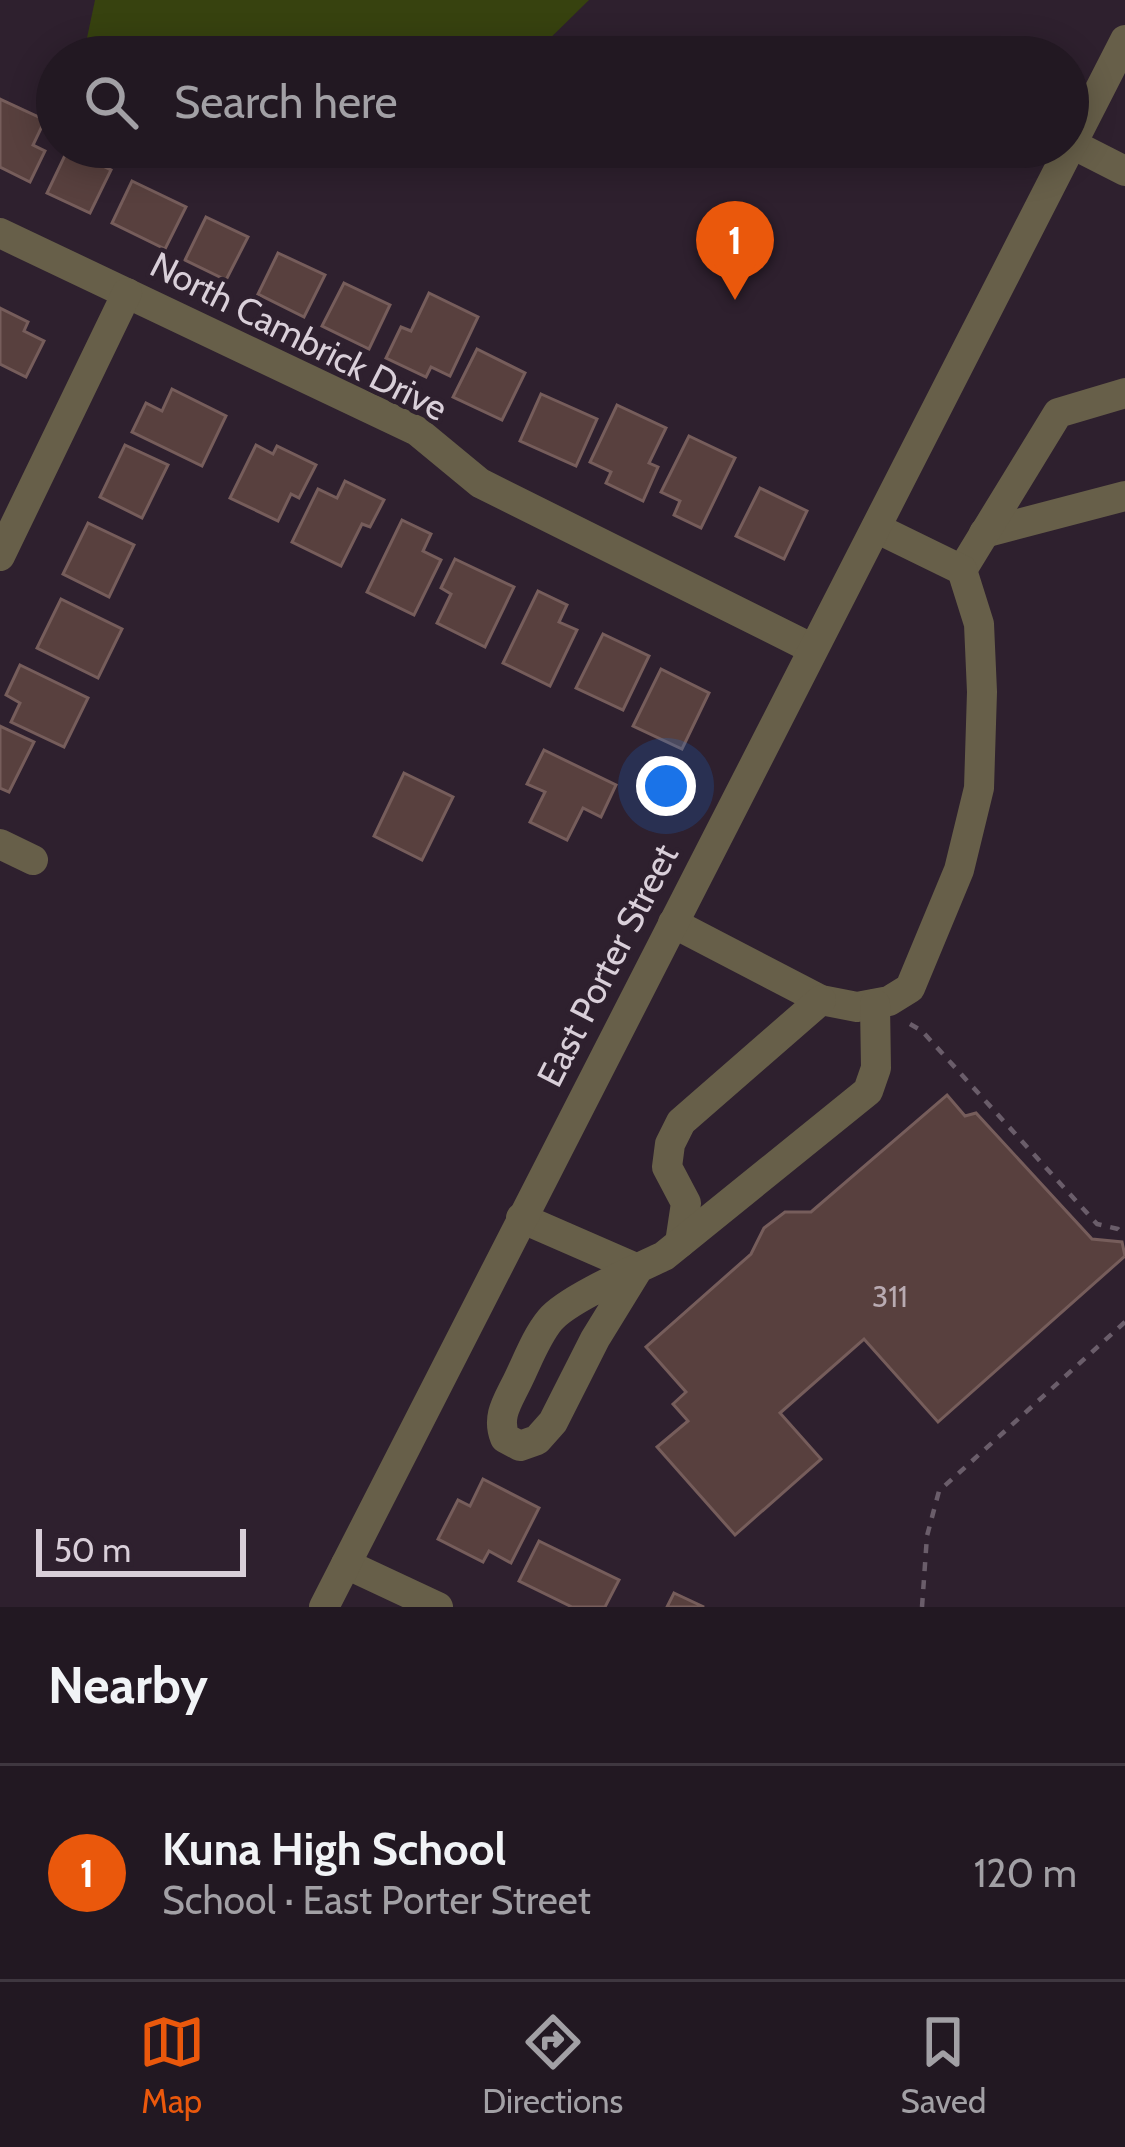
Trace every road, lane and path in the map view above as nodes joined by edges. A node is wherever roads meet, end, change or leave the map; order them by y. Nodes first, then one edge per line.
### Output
1 (1125, 40) edge
2 (1089, 111) edge
3 (1089, 153) edge
4 (1060, 168) edge
5 (1125, 171) edge
6 (0, 232) edge
7 (127, 293) junction
8 (1125, 393) edge
9 (1125, 496) edge
10 (876, 528) junction
11 (984, 533) junction
12 (0, 556) edge
13 (962, 570) junction
14 (813, 649) junction
15 (0, 844) edge
16 (33, 860) dead end
17 (673, 923) junction
18 (821, 1000) junction
19 (874, 1004) junction
20 (521, 1218) junction
21 (1125, 1236) edge
22 (680, 1243) junction
23 (638, 1269) junction
24 (1125, 1322) edge
25 (346, 1564) junction
26 (324, 1607) edge
27 (438, 1607) edge
28 (922, 1607) edge

1 - 2 street, East Porter Street
3 - 5 street
4 - 10 street, East Porter Street
6 - 7 street, North Cambrick Drive
7 - 12 street
7 - 14 street, North Cambrick Drive
8 - 11 street
9 - 11 street
10 - 13 street
10 - 14 street, East Porter Street
11 - 13 street
13 - 19 street
14 - 17 street, East Porter Street
15 - 16 street
17 - 18 street
17 - 20 street, East Porter Street
18 - 19 street
18 - 22 street
19 - 21 path
19 - 22 street
20 - 23 street
20 - 25 street, East Porter Street
22 - 23 street
23 - 23 street
24 - 28 path
25 - 26 street, East Porter Street
25 - 27 street

